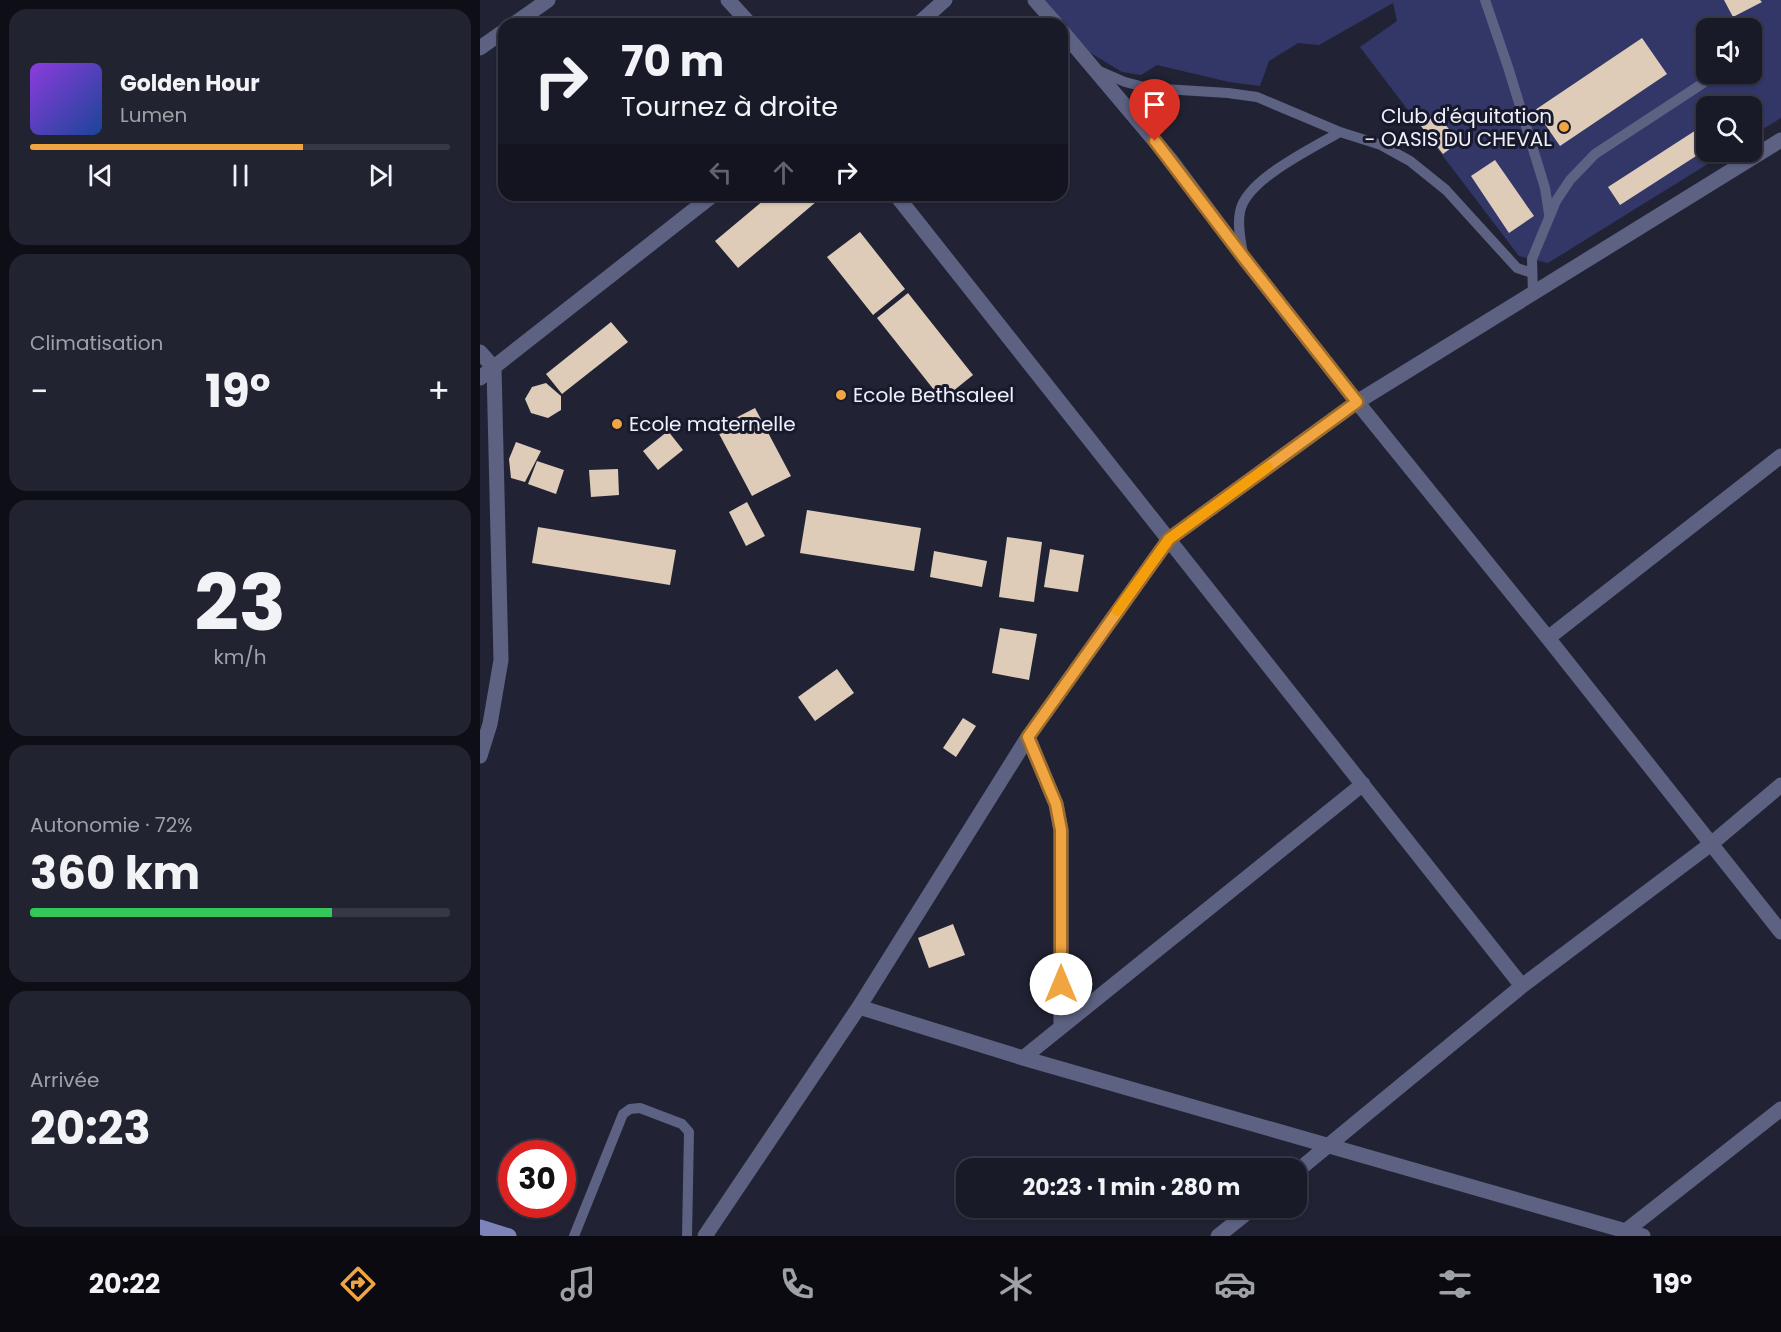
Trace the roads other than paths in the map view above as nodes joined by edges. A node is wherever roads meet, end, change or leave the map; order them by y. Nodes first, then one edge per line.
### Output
1 (548, 0) edge
2 (728, 0) edge
3 (945, 0) edge
4 (1035, 0) edge
5 (1485, 0) edge
6 (522, 18) edge
7 (744, 18) edge
8 (925, 18) edge
9 (1051, 18) edge
10 (498, 35) edge
11 (1068, 38) edge
12 (480, 48) edge
13 (1096, 70) junction
14 (1702, 84) edge
15 (1340, 132) junction
16 (1780, 141) edge
17 (705, 201) edge
18 (901, 201) edge
19 (1549, 218) junction
20 (1244, 258) junction
21 (1532, 273) junction
22 (1533, 294) junction
23 (480, 352) edge
24 (494, 368) junction
25 (480, 378) edge
26 (1357, 402) junction
27 (1781, 456) edge
28 (1169, 539) junction
29 (1548, 638) junction
30 (1028, 737) junction
31 (480, 756) edge
32 (1363, 784) junction
33 (1781, 785) edge
34 (1711, 844) junction
35 (1781, 932) edge
36 (1522, 986) junction
37 (859, 1007) junction
38 (1061, 1027) junction
39 (1023, 1058) junction
40 (1781, 1110) edge
41 (1330, 1145) junction
42 (1307, 1163) edge
43 (1240, 1218) edge
44 (480, 1227) edge
45 (1627, 1230) junction
46 (509, 1236) edge
47 (574, 1236) edge
48 (687, 1236) edge
49 (705, 1236) edge
50 (1218, 1236) edge
51 (1643, 1236) edge

1 - 6 street
2 - 7 street
3 - 8 street
4 - 9 street
5 - 19 lane
10 - 12 street
11 - 13 street
13 - 15 lane
13 - 20 street
14 - 19 lane
15 - 20 lane
15 - 21 lane
16 - 22 street
17 - 24 street
18 - 28 street
19 - 21 lane
20 - 26 street
21 - 22 lane
22 - 26 street
23 - 24 street
24 - 25 street
24 - 31 street
26 - 28 street
26 - 29 street
27 - 29 street
28 - 30 street
28 - 32 street
29 - 34 street
30 - 37 street
30 - 38 street
32 - 36 street
32 - 38 street
33 - 34 street
34 - 35 street
34 - 36 street
36 - 41 street
37 - 39 street
37 - 49 street
38 - 39 street
39 - 41 street
40 - 45 street
41 - 42 street
41 - 45 street
43 - 50 street
44 - 46 street
45 - 51 street
47 - 48 lane

